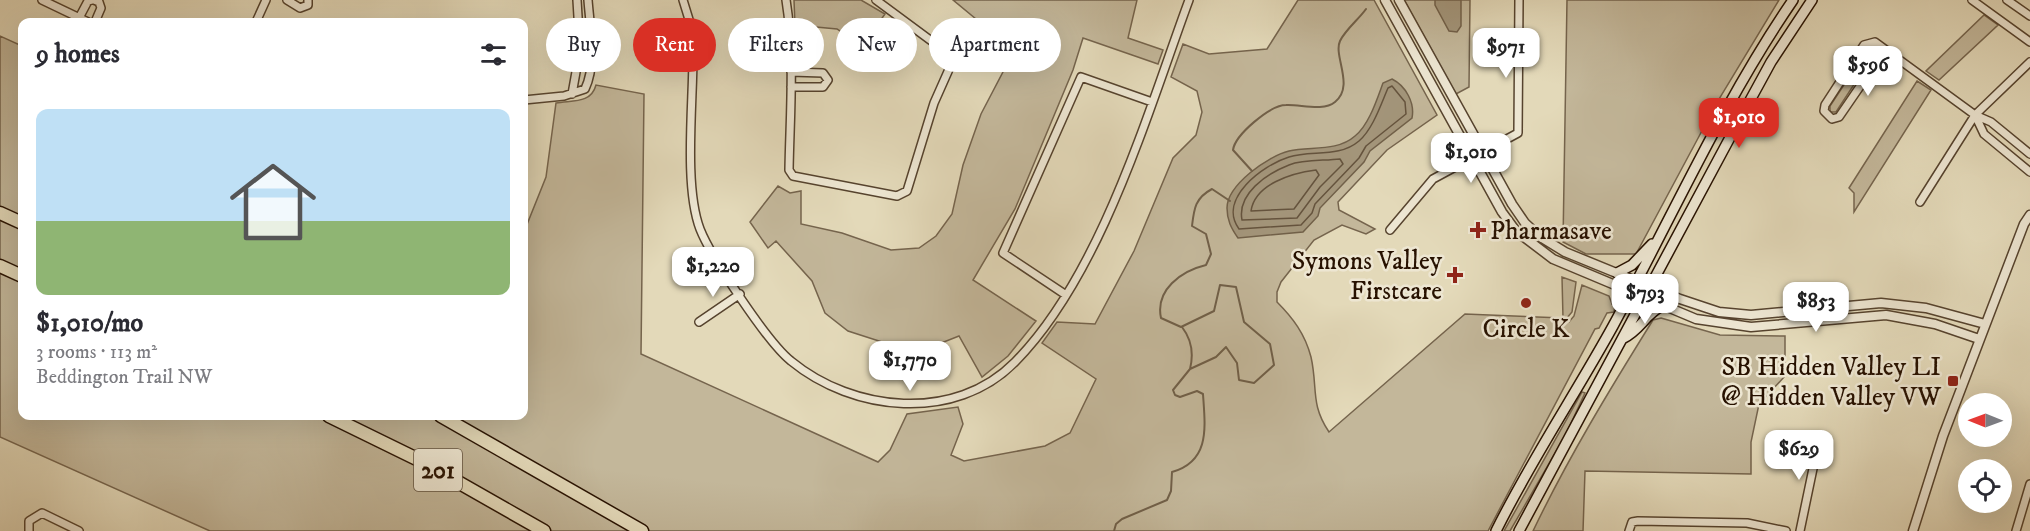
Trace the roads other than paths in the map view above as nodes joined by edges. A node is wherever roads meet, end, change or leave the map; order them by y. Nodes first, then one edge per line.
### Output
1 (42, 0) edge
2 (93, 0) edge
3 (266, 0) edge
4 (287, 0) edge
5 (308, 0) edge
6 (577, 0) edge
7 (588, 0) edge
8 (682, 0) edge
9 (786, 0) edge
10 (876, 0) edge
11 (1189, 0) edge
12 (1385, 0) edge
13 (1399, 0) edge
14 (1519, 0) edge
15 (1793, 0) edge
16 (1812, 0) edge
17 (1972, 0) edge
18 (2007, 0) edge
19 (2030, 16) edge
20 (79, 18) joint
21 (97, 18) edge
22 (258, 18) edge
23 (789, 18) edge
24 (2030, 42) edge
25 (1885, 50) junction
26 (2030, 62) edge
27 (1439, 71) junction
28 (792, 72) joint
29 (1428, 78) junction
30 (792, 87) junction
31 (572, 94) junction
32 (528, 100) edge
33 (1152, 102) junction
34 (1975, 115) junction
35 (1482, 151) junction
36 (2030, 154) edge
37 (1470, 156) junction
38 (2030, 172) edge
39 (1920, 202) dead end
40 (0, 213) edge
41 (2030, 215) edge
42 (18, 221) edge
43 (1525, 223) junction
44 (1390, 230) dead end
45 (1516, 231) junction
46 (1656, 241) junction
47 (0, 266) edge
48 (1617, 273) junction
49 (18, 274) edge
50 (1636, 281) junction
51 (1650, 286) junction
52 (1630, 292) junction
53 (740, 294) junction
54 (1066, 295) junction
55 (1644, 298) junction
56 (1662, 306) junction
57 (699, 322) dead end
58 (1985, 324) junction
59 (1622, 339) junction
60 (1979, 339) junction
61 (337, 420) edge
62 (448, 420) edge
63 (1820, 435) dead end
64 (2030, 484) edge
65 (28, 531) edge
66 (79, 531) edge
67 (544, 531) edge
68 (642, 531) edge
69 (1496, 531) edge
70 (1519, 531) edge
71 (1629, 531) edge
72 (1786, 531) edge
73 (1800, 531) edge
74 (1913, 531) edge
75 (2016, 531) edge

1 - 20 street
2 - 20 street
2 - 21 street
3 - 22 street
4 - 5 street
6 - 31 street
7 - 31 street
8 - 53 street
9 - 23 street
10 - 30 street
11 - 33 street
12 - 29 street
13 - 27 street
14 - 35 street
15 - 46 main road
16 - 51 main road
17 - 24 street
18 - 19 street
25 - 25 street
25 - 34 street
26 - 34 street
27 - 29 street
27 - 35 street
28 - 30 street
28 - 30 street
29 - 37 street
31 - 32 street
33 - 54 street
33 - 54 street
34 - 36 street
34 - 38 street
34 - 39 street
35 - 37 street
35 - 43 street
37 - 44 street
37 - 45 street
40 - 42 highway
41 - 58 street
43 - 45 street
43 - 48 street
45 - 52 street
46 - 48 main road
46 - 50 main road
47 - 49 highway
48 - 50 street
50 - 51 street
50 - 52 main road
51 - 55 main road
51 - 58 street
52 - 55 street
52 - 69 main road
53 - 54 street
53 - 57 street
55 - 56 street
55 - 59 main road
56 - 59 main road
56 - 60 street
58 - 60 street
59 - 70 main road
60 - 74 street
61 - 67 highway, 201
62 - 68 highway, 201
63 - 73 street
64 - 75 street
65 - 66 street
71 - 72 street

